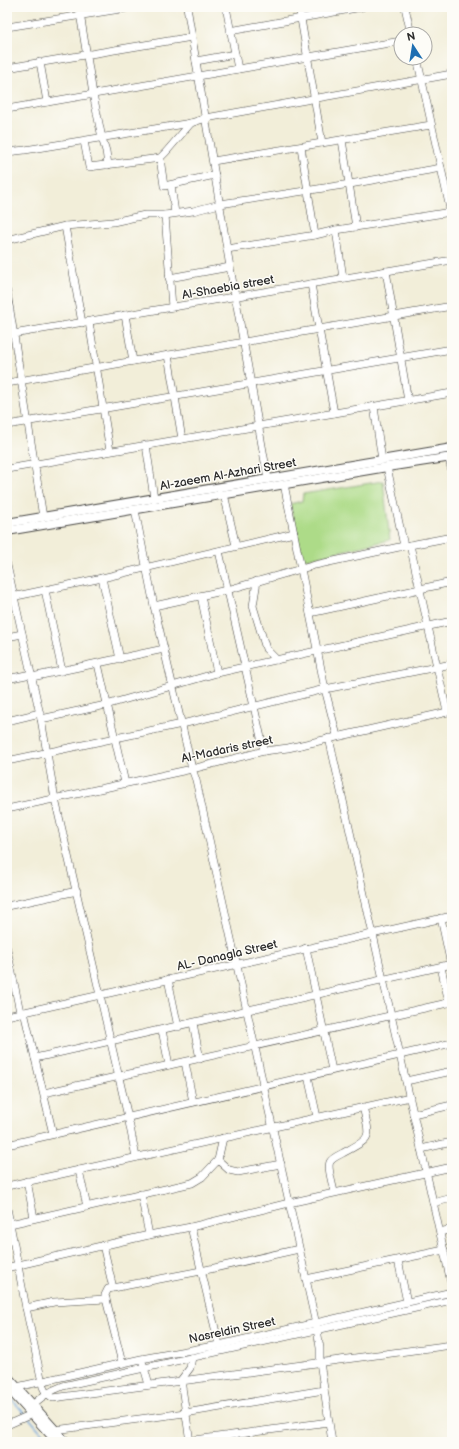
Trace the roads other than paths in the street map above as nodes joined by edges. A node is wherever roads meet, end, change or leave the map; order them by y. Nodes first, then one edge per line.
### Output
1 (79, 7) edge
2 (133, 7) edge
3 (187, 7) edge
4 (226, 7) edge
5 (299, 7) edge
6 (362, 7) edge
7 (405, 7) edge
8 (80, 16) junction
9 (301, 19) junction
10 (409, 26) edge
11 (7, 27) edge
12 (230, 31) junction
13 (192, 36) junction
14 (393, 42) edge
15 (235, 54) junction
16 (87, 55) junction
17 (307, 58) junction
18 (196, 61) junction
19 (40, 62) junction
20 (419, 66) edge
21 (7, 68) edge
22 (238, 69) junction
23 (452, 74) edge
24 (200, 77) junction
25 (422, 80) junction
26 (93, 94) junction
27 (314, 99) junction
28 (46, 102) junction
29 (7, 109) edge
30 (206, 118) junction
31 (191, 123) junction
32 (431, 125) junction
33 (102, 138) junction
34 (342, 140) junction
35 (84, 141) junction
36 (322, 143) junction
37 (301, 147) junction
38 (7, 152) edge
39 (160, 158) junction
40 (213, 161) junction
41 (108, 165) junction
42 (441, 168) junction
43 (215, 175) junction
44 (350, 184) junction
45 (171, 185) junction
46 (308, 190) junction
47 (220, 204) junction
48 (176, 213) junction
49 (165, 215) junction
50 (451, 215) edge
51 (65, 226) junction
52 (356, 226) junction
53 (336, 230) junction
54 (315, 235) junction
55 (7, 240) edge
56 (227, 249) junction
57 (452, 260) edge
58 (230, 267) junction
59 (386, 271) junction
60 (170, 278) junction
61 (343, 278) junction
62 (312, 284) junction
63 (7, 292) edge
64 (236, 297) junction
65 (452, 306) edge
66 (172, 307) junction
67 (125, 315) junction
68 (393, 316) junction
69 (85, 322) junction
70 (319, 329) junction
71 (11, 335) edge
72 (244, 342) junction
73 (452, 349) edge
74 (168, 355) junction
75 (400, 358) junction
76 (133, 361) junction
77 (96, 368) junction
78 (327, 370) junction
79 (22, 381) junction
80 (7, 383) edge
81 (251, 383) junction
82 (452, 393) edge
83 (175, 396) junction
84 (408, 401) junction
85 (374, 406) junction
86 (103, 408) junction
87 (334, 413) junction
88 (28, 421) junction
89 (7, 425) edge
90 (258, 426) junction
91 (182, 439) junction
92 (146, 445) junction
93 (452, 448) edge
94 (110, 452) junction
95 (450, 457) edge
96 (385, 463) junction
97 (35, 464) junction
98 (7, 469) edge
99 (452, 473) edge
100 (268, 479) junction
101 (284, 484) junction
102 (224, 494) junction
103 (154, 498) junction
104 (135, 510) junction
105 (43, 517) junction
106 (7, 523) edge
107 (7, 531) edge
108 (294, 533) junction
109 (452, 537) edge
110 (236, 546) junction
111 (407, 546) junction
112 (219, 551) junction
113 (7, 565) edge
114 (146, 567) junction
115 (301, 570) junction
116 (102, 578) junction
117 (257, 582) junction
118 (452, 582) edge
119 (419, 589) junction
120 (45, 590) junction
121 (227, 590) junction
122 (201, 596) junction
123 (10, 597) edge
124 (154, 606) junction
125 (310, 613) junction
126 (452, 621) edge
127 (428, 626) junction
128 (22, 634) junction
129 (7, 637) edge
130 (164, 649) junction
131 (317, 650) junction
132 (120, 659) junction
133 (277, 660) junction
134 (98, 664) junction
135 (452, 664) edge
136 (245, 666) junction
137 (437, 667) junction
138 (62, 671) junction
139 (217, 673) junction
140 (32, 676) junction
141 (7, 679) edge
142 (172, 686) junction
143 (326, 689) junction
144 (106, 705) junction
145 (253, 706) junction
146 (449, 711) edge
147 (40, 716) junction
148 (7, 721) edge
149 (182, 724) junction
150 (333, 737) junction
151 (114, 738) junction
152 (264, 751) junction
153 (47, 752) junction
154 (7, 760) edge
155 (192, 769) junction
156 (124, 783) junction
157 (55, 799) junction
158 (7, 809) edge
159 (77, 891) junction
160 (7, 906) edge
161 (452, 916) edge
162 (441, 918) junction
163 (374, 933) junction
164 (7, 948) edge
165 (306, 948) junction
166 (237, 964) junction
167 (452, 965) edge
168 (441, 967) junction
169 (168, 979) junction
170 (384, 980) junction
171 (99, 995) junction
172 (315, 996) junction
173 (451, 1002) edge
174 (247, 1011) junction
175 (22, 1012) junction
176 (392, 1015) junction
177 (7, 1016) edge
178 (193, 1023) junction
179 (178, 1027) junction
180 (162, 1030) junction
181 (323, 1031) junction
182 (110, 1042) junction
183 (452, 1042) edge
184 (255, 1046) junction
185 (400, 1054) junction
186 (35, 1058) junction
187 (200, 1058) junction
188 (185, 1062) junction
189 (169, 1066) junction
190 (332, 1070) junction
191 (452, 1071) edge
192 (308, 1076) junction
193 (118, 1077) junction
194 (406, 1081) junction
195 (263, 1086) junction
196 (44, 1093) junction
197 (410, 1097) junction
198 (193, 1102) junction
199 (452, 1105) edge
200 (363, 1107) junction
201 (414, 1114) junction
202 (128, 1117) junction
203 (317, 1117) junction
204 (272, 1127) junction
205 (53, 1134) junction
206 (223, 1138) junction
207 (452, 1142) edge
208 (7, 1144) edge
209 (421, 1149) junction
210 (136, 1157) junction
211 (218, 1160) junction
212 (280, 1164) junction
213 (452, 1166) edge
214 (79, 1170) junction
215 (426, 1172) junction
216 (27, 1181) junction
217 (7, 1186) edge
218 (334, 1192) junction
219 (141, 1194) junction
220 (452, 1198) edge
221 (289, 1202) junction
222 (433, 1203) junction
223 (87, 1207) junction
224 (7, 1208) edge
225 (34, 1218) junction
226 (10, 1224) junction
227 (191, 1227) junction
228 (452, 1229) edge
229 (440, 1232) junction
230 (149, 1235) junction
231 (103, 1245) junction
232 (299, 1249) junction
233 (444, 1250) junction
234 (449, 1259) edge
235 (398, 1260) junction
236 (18, 1266) junction
237 (7, 1269) edge
238 (201, 1271) junction
239 (306, 1279) junction
240 (452, 1287) edge
241 (113, 1288) junction
242 (452, 1292) edge
243 (106, 1299) junction
244 (452, 1300) edge
245 (407, 1302) junction
246 (26, 1308) junction
247 (316, 1326) junction
248 (219, 1345) junction
249 (452, 1345) edge
250 (192, 1357) junction
251 (141, 1358) junction
252 (320, 1362) junction
253 (122, 1363) junction
254 (144, 1368) junction
255 (7, 1376) edge
256 (181, 1380) junction
257 (42, 1381) junction
258 (149, 1385) junction
259 (7, 1387) edge
260 (17, 1387) junction
261 (324, 1390) junction
262 (46, 1394) junction
263 (31, 1409) junction
264 (185, 1412) junction
265 (329, 1422) junction
266 (7, 1425) edge
267 (55, 1430) junction
268 (190, 1441) edge
269 (57, 1442) edge
270 (66, 1442) edge
271 (180, 1442) edge
272 (332, 1442) edge

1 - 8 street
2 - 8 street
3 - 13 street
4 - 12 street
5 - 9 street
6 - 9 street
7 - 10 street
8 - 11 street
8 - 16 street
9 - 12 street
9 - 17 street
12 - 15 street
13 - 16 street
13 - 18 street
14 - 17 street
15 - 18 street
15 - 22 street
16 - 19 street
16 - 26 street
17 - 22 street
17 - 27 street
18 - 24 street
19 - 21 street
19 - 28 street
20 - 25 street
22 - 24 street
23 - 25 street
24 - 26 street
24 - 30 street
25 - 27 street
25 - 32 street
26 - 28 street
26 - 33 street
27 - 30 street
27 - 36 street
28 - 29 street
30 - 31 street
30 - 40 street
31 - 33 street
31 - 39 street
32 - 34 street
32 - 42 street
33 - 35 street
33 - 41 street
34 - 36 street
34 - 44 street
35 - 38 street
35 - 41 street
36 - 37 street
37 - 40 street
37 - 46 street
39 - 41 street
39 - 45 street
40 - 43 street
42 - 44 street
42 - 50 street
43 - 45 street
43 - 47 street
44 - 46 street
44 - 52 street
45 - 48 street
46 - 47 street
46 - 54 street
47 - 48 street
47 - 56 street
48 - 49 street
49 - 51 street
49 - 60 street
50 - 52 street
51 - 55 street
51 - 69 street
52 - 53 street
53 - 54 street
53 - 61 street
54 - 56 street
56 - 58 street
57 - 59 street, Al-Shaebia street
58 - 60 street
58 - 64 street
59 - 61 street, Al-Shaebia street
59 - 68 street
60 - 66 street
61 - 62 street, Al-Shaebia street
62 - 64 street, Al-Shaebia street
62 - 70 street
63 - 71 street
64 - 66 street, Al-Shaebia street
64 - 72 street
65 - 68 street
66 - 67 street, Al-Shaebia street
67 - 69 street, Al-Shaebia street
67 - 76 street
68 - 70 street
68 - 75 street
69 - 71 street, Al-Shaebia street
69 - 77 street
70 - 72 street
70 - 78 street
71 - 79 street
72 - 74 street
72 - 81 street
73 - 75 street
74 - 76 street
74 - 83 street
75 - 78 street
75 - 84 street
76 - 77 street
77 - 79 street
77 - 86 street
78 - 81 street
78 - 87 street
79 - 80 street
79 - 88 street
81 - 83 street
81 - 90 street
82 - 84 street
83 - 86 street
83 - 91 street
84 - 85 street
85 - 87 street
85 - 96 street
86 - 88 street
86 - 94 street
87 - 90 street
88 - 89 street
88 - 97 street
90 - 91 street
90 - 100 street
91 - 92 street
92 - 94 street
92 - 103 street
93 - 96 main road, Al-zaeem Al-Azhari Street
94 - 97 street
95 - 96 main road, Al-zaeem Al-Azhari Street
95 - 99 street
96 - 100 main road, Al-zaeem Al-Azhari Street
96 - 101 main road, Al-zaeem Al-Azhari Street
96 - 111 street
97 - 98 street
97 - 105 street
100 - 103 main road, Al-zaeem Al-Azhari Street
101 - 102 main road, Al-zaeem Al-Azhari Street
101 - 108 street
102 - 104 main road, Al-zaeem Al-Azhari Street
102 - 110 street
103 - 105 main road, Al-zaeem Al-Azhari Street
104 - 107 main road, Al-zaeem Al-Azhari Street
104 - 114 street
105 - 106 main road, Al-zaeem Al-Azhari Street
108 - 110 street
108 - 115 street
109 - 111 street
110 - 112 street
111 - 115 street
111 - 119 street
112 - 114 street
112 - 121 street
113 - 123 street
114 - 116 street
114 - 124 street
115 - 117 street
115 - 125 street
116 - 120 street
116 - 132 street
117 - 121 street
117 - 133 street
118 - 119 street
119 - 125 street
119 - 127 street
120 - 123 street
120 - 138 street
121 - 122 street
121 - 136 street
122 - 124 street
122 - 139 street
123 - 128 street
124 - 130 street
125 - 131 street
126 - 127 street
127 - 131 street
127 - 137 street
128 - 129 street
128 - 140 street
130 - 132 street
130 - 142 street
131 - 133 street
131 - 143 street
132 - 134 street
133 - 136 street
134 - 138 street
134 - 144 street
135 - 137 street
136 - 139 street
136 - 145 street
137 - 143 street
137 - 146 street
138 - 140 street
139 - 142 street
140 - 141 street
140 - 147 street
142 - 144 street
142 - 149 street
143 - 145 street
143 - 150 street
144 - 147 street
144 - 151 street
145 - 149 street
145 - 152 street
146 - 150 street, Al-Madaris street
147 - 148 street
147 - 153 street
149 - 151 street
149 - 155 street
150 - 152 street, Al-Madaris street
150 - 163 street
151 - 153 street
151 - 156 street
152 - 155 street, Al-Madaris street
153 - 154 street
153 - 157 street
155 - 156 street, Al-Madaris street
155 - 166 street
156 - 157 street, Al-Madaris street
157 - 158 street, Al-Madaris street
157 - 159 street
159 - 160 street
159 - 171 street
161 - 162 street, AL- Danagla Street
162 - 163 street, AL- Danagla Street
162 - 167 street
163 - 165 street, AL- Danagla Street
163 - 170 street
164 - 175 street
165 - 166 street, AL- Danagla Street
165 - 172 street
166 - 169 street, AL- Danagla Street
166 - 174 street
167 - 168 street
168 - 170 street
168 - 173 street
169 - 171 street, AL- Danagla Street
169 - 179 street
170 - 172 street
170 - 176 street
171 - 175 street, AL- Danagla Street
171 - 182 street
172 - 174 street
172 - 181 street
173 - 176 street
174 - 178 street
174 - 184 street
175 - 177 street, AL- Danagla Street
175 - 186 street
176 - 181 street
176 - 185 street
178 - 179 street
178 - 187 street
179 - 180 street
180 - 182 street
180 - 189 street
181 - 184 street
181 - 190 street
182 - 186 street
182 - 193 street
183 - 185 street
184 - 187 street
184 - 195 street
185 - 190 street
185 - 194 street
186 - 196 street
187 - 188 street
188 - 189 street
188 - 198 street
189 - 193 street
190 - 192 street
191 - 194 street
192 - 195 street
192 - 203 street
193 - 196 street
193 - 202 street
194 - 197 street
195 - 198 street
195 - 204 street
196 - 205 street
197 - 200 street
197 - 201 street
198 - 202 street
199 - 201 street
200 - 203 street
200 - 218 street
201 - 209 street
202 - 205 street
202 - 210 street
203 - 204 street
204 - 206 street
204 - 212 street
205 - 208 street
206 - 210 street
206 - 211 street
207 - 209 street
209 - 215 street
210 - 214 street
211 - 212 street
211 - 219 street
212 - 221 street
213 - 215 street
214 - 216 street
214 - 223 street
215 - 218 street
215 - 222 street
216 - 217 street
216 - 225 street
218 - 221 street
219 - 223 street
219 - 230 street
220 - 222 street
221 - 227 street
221 - 232 street
222 - 229 street
223 - 225 street
224 - 226 street
225 - 226 street
226 - 236 street
227 - 230 street
227 - 238 street
228 - 229 street
229 - 233 street
230 - 231 street
231 - 236 street
231 - 241 street
232 - 238 street
232 - 239 street
233 - 234 street
233 - 235 street
234 - 240 street
235 - 239 street
235 - 245 street
236 - 237 street
236 - 246 street
238 - 241 street
238 - 248 street
239 - 247 street
241 - 243 street
242 - 245 street, Nasreldin Street
243 - 246 street
243 - 253 street
244 - 247 street, Nasreldin Street
245 - 247 street, Nasreldin Street
246 - 257 street
247 - 248 street, Nasreldin Street
247 - 250 street, Nasreldin Street
247 - 252 street
248 - 251 street, Nasreldin Street
249 - 252 street
250 - 254 street, Nasreldin Street
250 - 256 street
251 - 253 street, Nasreldin Street
251 - 254 street
252 - 256 street
252 - 261 street
253 - 257 street, Nasreldin Street
254 - 258 street
254 - 262 street, Nasreldin Street
255 - 260 main road
256 - 258 street
256 - 264 street
257 - 260 street, Nasreldin Street
257 - 262 street
258 - 262 street
259 - 263 main road
260 - 263 main road
261 - 264 street
261 - 265 street
262 - 263 street, Nasreldin Street
263 - 266 street, Nasreldin Street
263 - 267 main road
263 - 269 main road
264 - 267 street
264 - 268 street
265 - 268 street
265 - 272 street
267 - 270 main road
268 - 271 street

